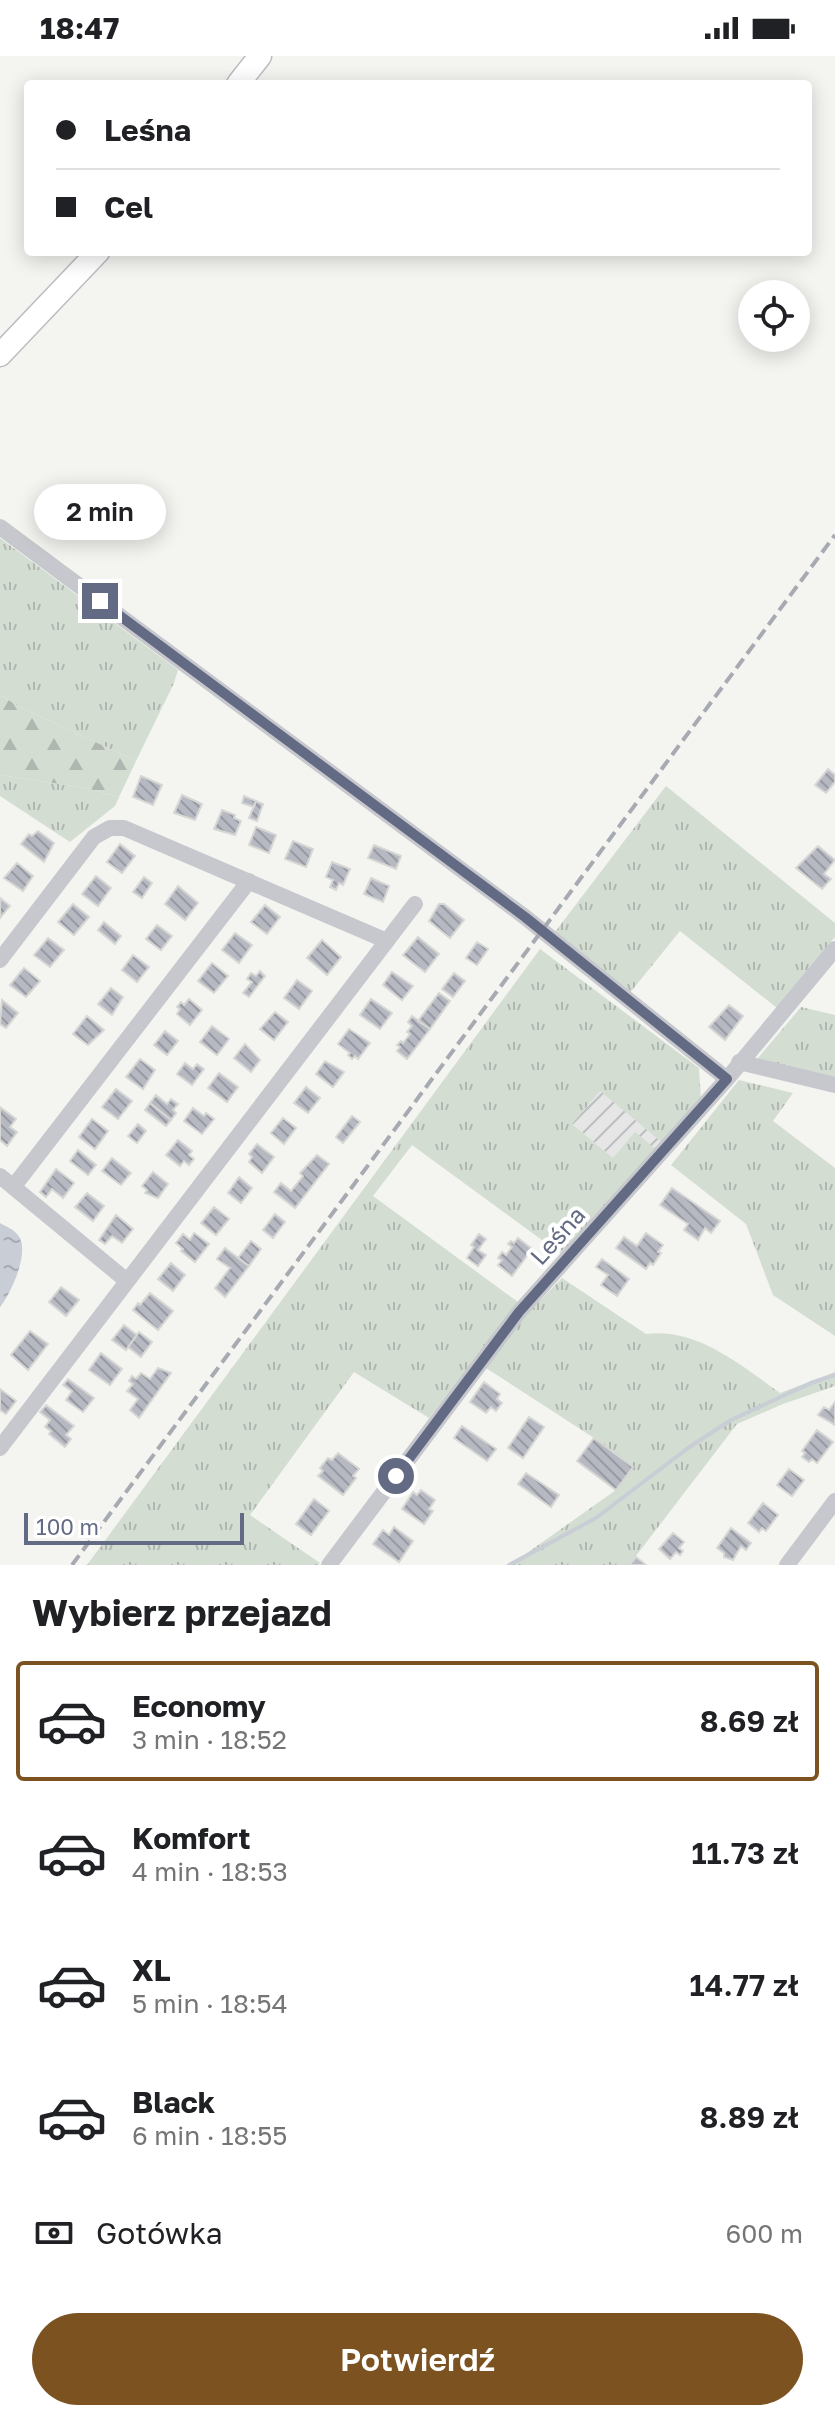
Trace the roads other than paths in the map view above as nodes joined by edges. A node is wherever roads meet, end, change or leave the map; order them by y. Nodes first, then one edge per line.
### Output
1 (260, 56) edge
2 (241, 80) edge
3 (94, 256) edge
4 (0, 355) edge
5 (0, 527) edge
6 (249, 881) junction
7 (415, 904) dead end
8 (387, 941) junction
9 (835, 949) edge
10 (0, 960) edge
11 (739, 1062) junction
12 (727, 1079) junction
13 (835, 1085) edge
14 (0, 1176) edge
15 (14, 1186) junction
16 (127, 1281) junction
17 (0, 1448) edge
18 (835, 1501) edge
19 (329, 1565) edge
20 (787, 1565) edge

1 - 2 street
3 - 4 street
5 - 12 street
6 - 8 street
6 - 10 street
6 - 15 street
7 - 8 street
8 - 16 street
9 - 11 street, Leśna
11 - 12 street, Leśna
11 - 13 street
12 - 19 street, Leśna
14 - 15 street
15 - 16 street
16 - 17 street
18 - 20 street

